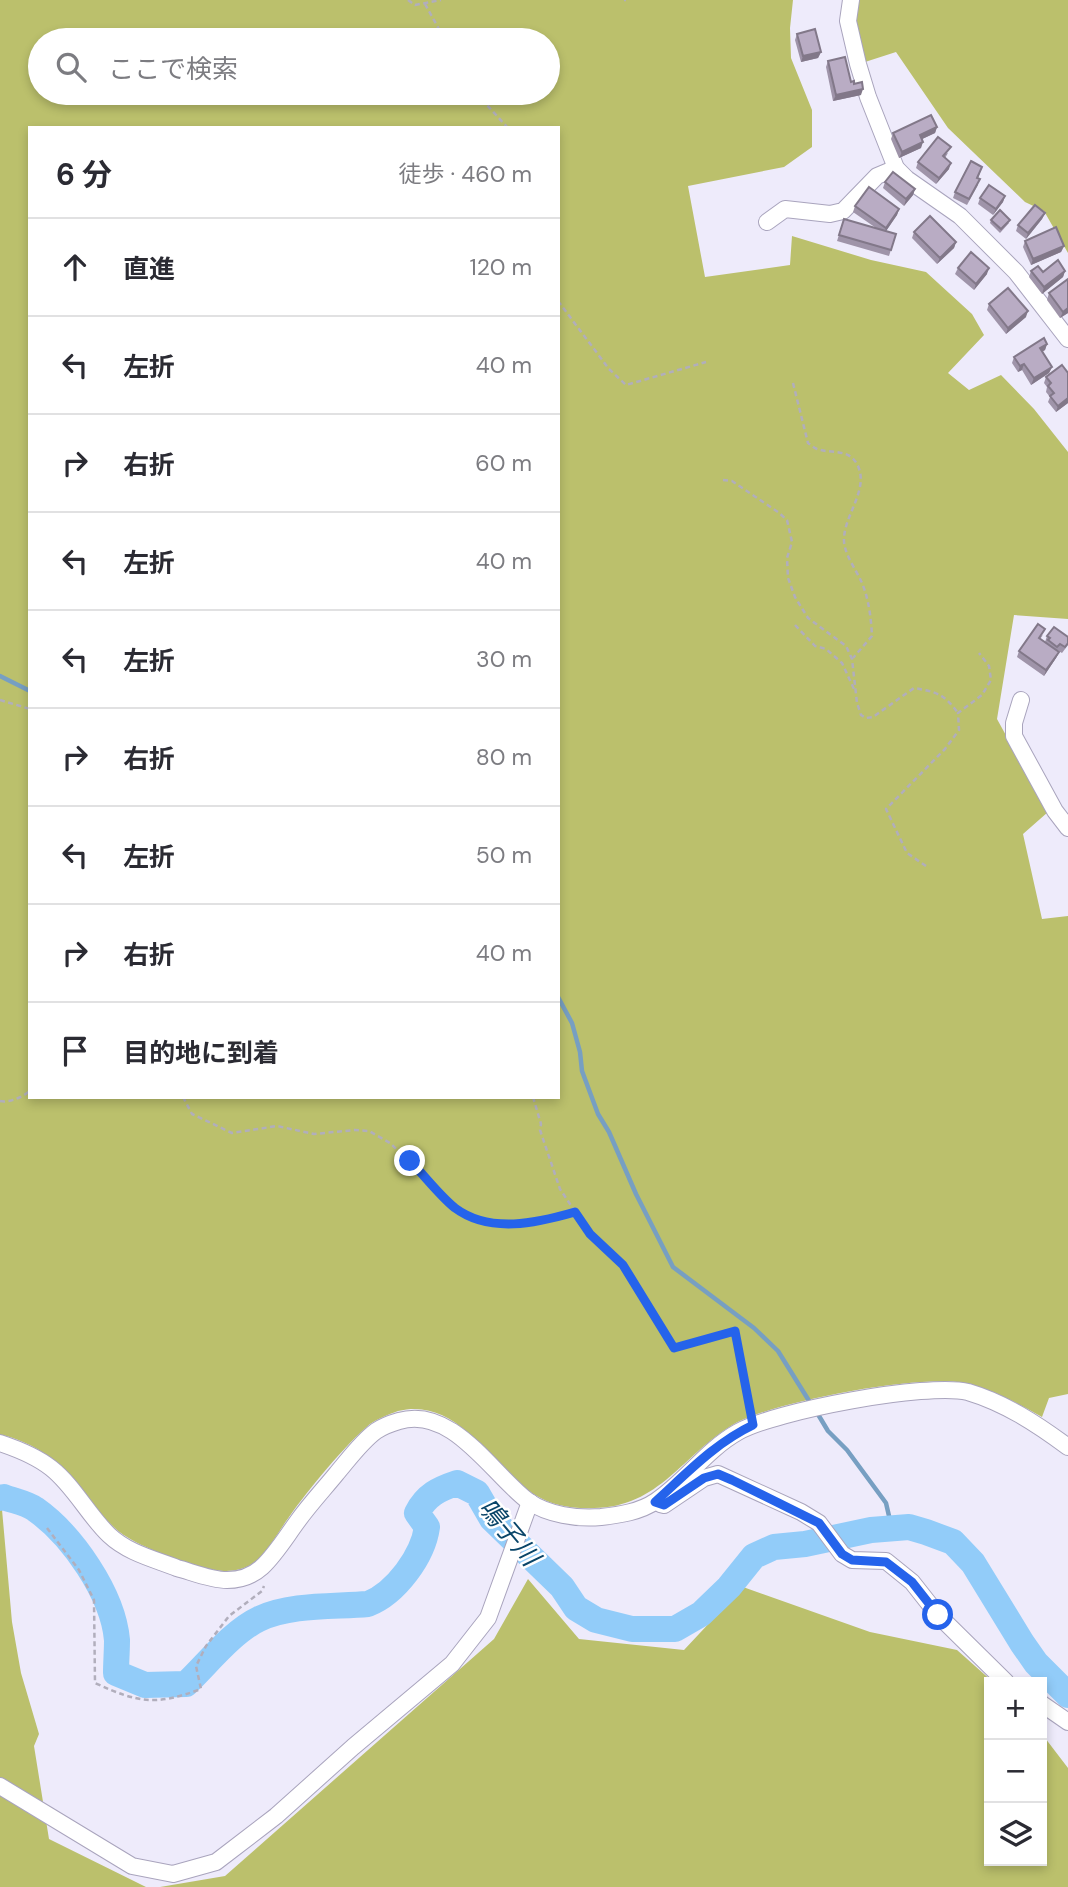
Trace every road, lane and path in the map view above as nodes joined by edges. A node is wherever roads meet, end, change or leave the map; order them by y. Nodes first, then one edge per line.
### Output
1 (408, 0) edge
2 (442, 0) edge
3 (851, 0) edge
4 (425, 4) junction
5 (438, 28) edge
6 (487, 105) edge
7 (506, 126) edge
8 (896, 168) junction
9 (767, 222) dead end
10 (560, 304) edge
11 (1068, 338) edge
12 (706, 362) dead end
13 (793, 383) dead end
14 (723, 480) dead end
15 (795, 625) dead end
16 (979, 653) dead end
17 (852, 659) junction
18 (856, 695) junction
19 (0, 699) edge
20 (1021, 700) dead end
21 (28, 708) edge
22 (958, 713) junction
23 (1068, 828) edge
24 (926, 866) dead end
25 (28, 1092) edge
26 (184, 1099) edge
27 (534, 1099) edge
28 (0, 1101) edge
29 (575, 1212) junction
30 (753, 1425) junction
31 (0, 1443) edge
32 (1068, 1447) edge
33 (655, 1502) junction
34 (530, 1503) junction
35 (47, 1528) dead end
36 (265, 1563) junction
37 (1001, 1677) edge
38 (1047, 1707) edge
39 (1068, 1722) edge
40 (0, 1786) edge

1 - 4 path
2 - 4 path
3 - 8 street
4 - 5 path
6 - 7 path
8 - 9 street
8 - 11 street
10 - 12 path
13 - 17 path
14 - 17 path
15 - 18 path
16 - 22 path
17 - 18 path
18 - 22 path
19 - 21 path
20 - 23 street
22 - 24 path
25 - 28 path
26 - 29 path
27 - 29 path
29 - 30 path
30 - 32 street
30 - 33 street
31 - 36 street
33 - 34 street
33 - 37 street
34 - 36 street
34 - 40 street
35 - 36 path
38 - 39 street

